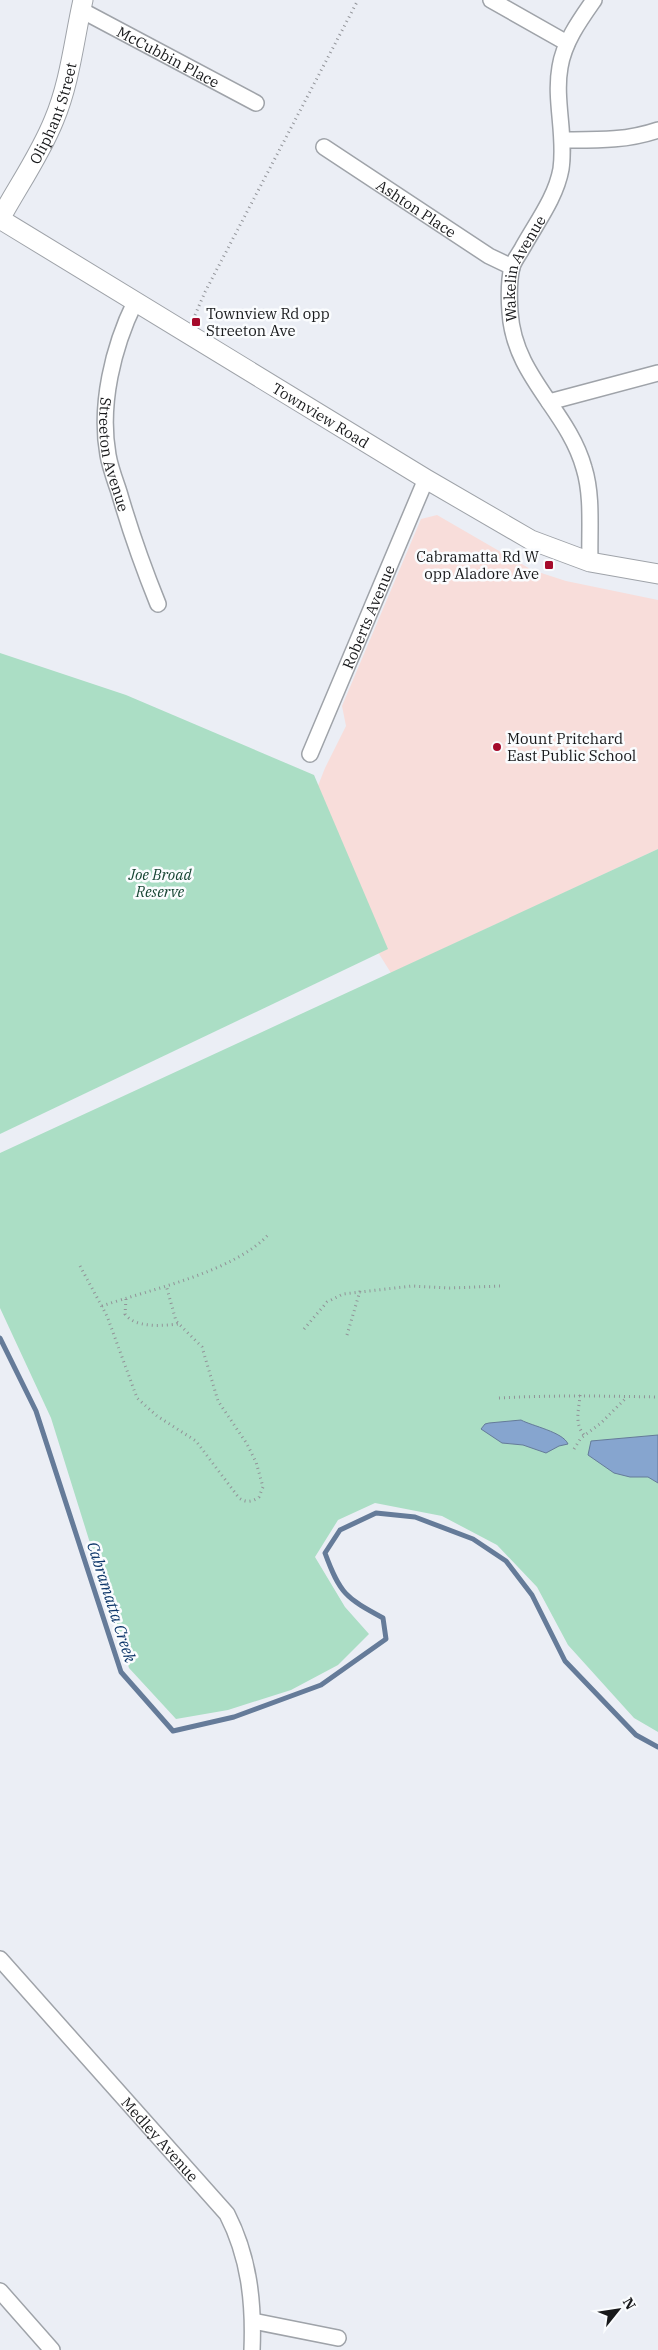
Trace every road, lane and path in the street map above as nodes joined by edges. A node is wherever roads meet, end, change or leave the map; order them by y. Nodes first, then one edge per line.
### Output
1 (358, 0) edge
2 (491, 0) edge
3 (594, 0) edge
4 (82, 5) edge
5 (567, 43) junction
6 (256, 103) dead end
7 (658, 130) edge
8 (563, 140) junction
9 (324, 147) dead end
10 (0, 219) edge
11 (512, 267) junction
12 (135, 302) junction
13 (195, 315) dead end
14 (658, 373) edge
15 (549, 402) junction
16 (426, 479) junction
17 (590, 562) junction
18 (658, 574) edge
19 (158, 604) dead end
20 (310, 754) dead end
21 (270, 1234) dead end
22 (80, 1266) dead end
23 (166, 1285) junction
24 (500, 1286) dead end
25 (360, 1292) junction
26 (126, 1299) junction
27 (102, 1306) junction
28 (178, 1324) junction
29 (304, 1329) dead end
30 (347, 1335) dead end
31 (580, 1396) junction
32 (658, 1397) edge
33 (499, 1398) dead end
34 (627, 1398) junction
35 (584, 1435) junction
36 (574, 1449) dead end
37 (0, 1959) edge
38 (0, 2291) edge
39 (253, 2321) junction
40 (338, 2338) dead end
41 (52, 2350) edge
42 (252, 2350) edge

1 - 13 path
2 - 5 street
3 - 5 street, Wakelin Avenue
4 - 6 street, McCubbin Place
4 - 10 street, Oliphant Street
5 - 8 street, Wakelin Avenue
7 - 8 street
8 - 11 street, Wakelin Avenue
9 - 11 street, Ashton Place
10 - 12 street, Townview Road
11 - 15 street, Wakelin Avenue
12 - 16 street, Townview Road
12 - 19 street, Streeton Avenue
14 - 15 street
15 - 17 street, Wakelin Avenue
16 - 17 street, Townview Road
16 - 20 street, Roberts Avenue
17 - 18 street, Townview Road
21 - 23 path
22 - 27 path
23 - 26 path
23 - 28 path
24 - 25 path
25 - 29 path
25 - 30 path
26 - 27 path
26 - 28 path
27 - 28 path
31 - 33 path
31 - 34 path
31 - 35 path
32 - 34 path
34 - 35 path
35 - 36 path
37 - 39 street, Medley Avenue
38 - 41 street
39 - 40 street
39 - 42 street, Medley Avenue

